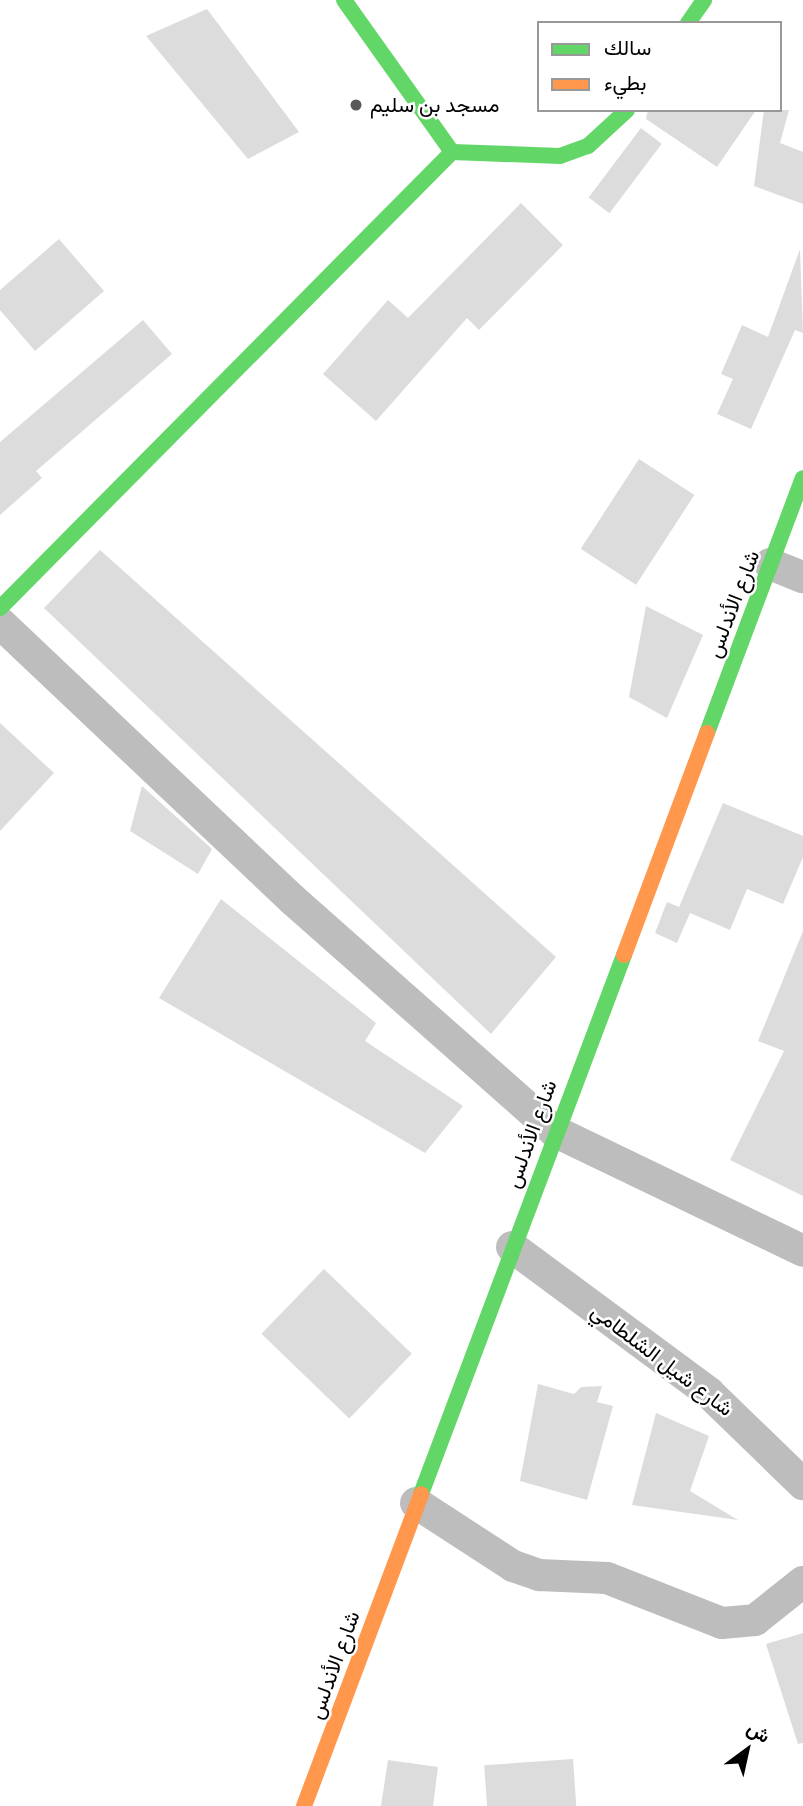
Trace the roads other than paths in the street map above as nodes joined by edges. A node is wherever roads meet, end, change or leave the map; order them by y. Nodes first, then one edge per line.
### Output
1 (344, 0) edge
2 (704, 0) edge
3 (689, 21) edge
4 (624, 112) edge
5 (452, 152) junction
6 (803, 478) edge
7 (770, 564) junction
8 (803, 577) edge
9 (0, 608) edge
10 (0, 623) edge
11 (554, 1131) junction
12 (512, 1247) junction
13 (803, 1251) edge
14 (803, 1484) edge
15 (416, 1503) junction
16 (803, 1583) edge
17 (304, 1806) edge

1 - 5 main road
2 - 3 main road
4 - 5 main road
5 - 9 main road
6 - 7 main road, شارع الأندلس
7 - 8 street
7 - 11 main road, شارع الأندلس
10 - 11 street
11 - 12 main road, شارع الأندلس
11 - 13 street
12 - 14 street, شارع شيل الشلطامي
12 - 15 main road, شارع الأندلس
15 - 16 street
15 - 17 main road, شارع الأندلس

